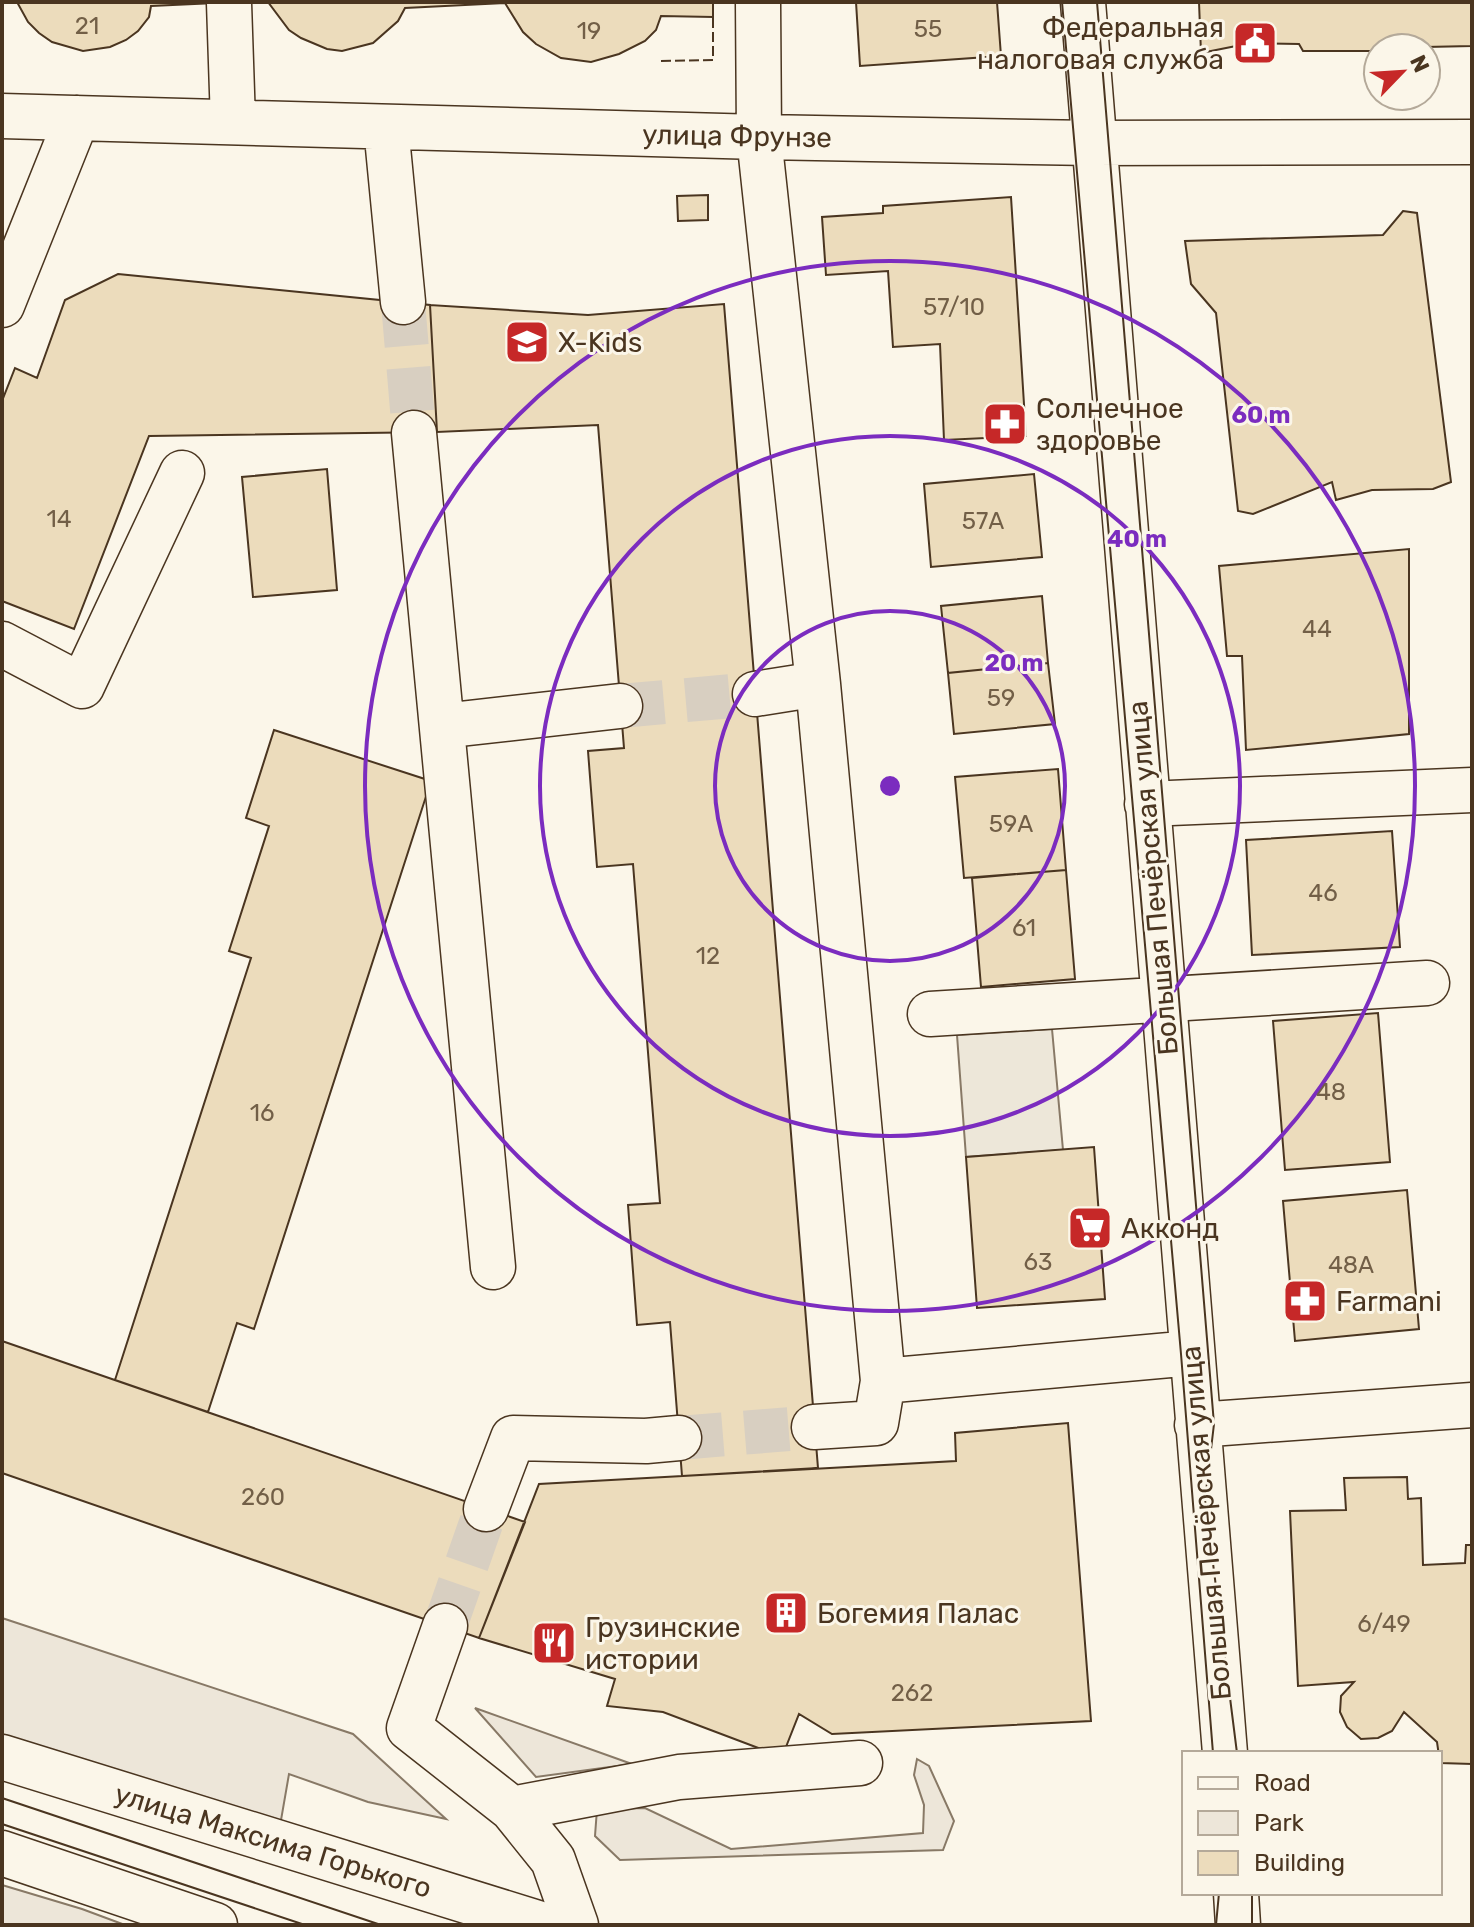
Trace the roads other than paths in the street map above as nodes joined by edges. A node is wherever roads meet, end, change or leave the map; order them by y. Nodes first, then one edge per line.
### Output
1 (758, 2) edge
2 (1083, 2) edge
3 (229, 3) edge
4 (2, 116) edge
5 (77, 118) junction
6 (233, 122) junction
7 (386, 127) junction
8 (759, 137) junction
9 (1472, 142) edge
10 (1092, 143) junction
11 (403, 302) tunnel mouth
12 (2, 305) edge
13 (414, 433) tunnel mouth
14 (182, 473) dead end
15 (2, 644) edge
16 (818, 684) junction
17 (755, 694) tunnel mouth
18 (620, 706) tunnel mouth
19 (442, 726) junction
20 (1472, 790) edge
21 (1147, 804) junction
22 (1427, 983) dead end
23 (1163, 999) junction
24 (930, 1014) dead end
25 (493, 1267) dead end
26 (1192, 1353) junction
27 (883, 1381) junction
28 (1472, 1405) edge
29 (1197, 1425) junction
30 (814, 1427) tunnel mouth
31 (679, 1438) tunnel mouth
32 (486, 1509) tunnel mouth
33 (445, 1626) tunnel mouth
34 (1225, 1751) edge
35 (2, 1757) edge
36 (860, 1763) dead end
37 (512, 1809) junction
38 (2, 1853) edge
39 (1236, 1895) edge
40 (215, 1925) edge
41 (544, 1925) edge
42 (576, 1925) edge
43 (1238, 1925) edge

1 - 8 street
2 - 10 street, Большая Печёрская улица
3 - 6 street
4 - 5 street, улица Фрунзе
5 - 6 street, улица Фрунзе
5 - 12 street
6 - 7 street, улица Фрунзе
7 - 8 street, улица Фрунзе
7 - 11 street
8 - 10 street, улица Фрунзе
8 - 16 street
9 - 10 street, улица Фрунзе
10 - 21 street, Большая Печёрская улица
13 - 19 street
14 - 15 street
16 - 17 street
16 - 27 street
18 - 19 street
19 - 25 street
20 - 21 street
21 - 23 street, Большая Печёрская улица
22 - 23 street
23 - 24 street
23 - 26 street, Большая Печёрская улица
26 - 27 street
26 - 29 street, Большая Печёрская улица
27 - 30 street
28 - 29 street
29 - 34 street, Большая Печёрская улица
31 - 32 street
33 - 37 street
35 - 41 street, улица Максима Горького
36 - 37 street
37 - 42 street
38 - 40 street
39 - 43 street

